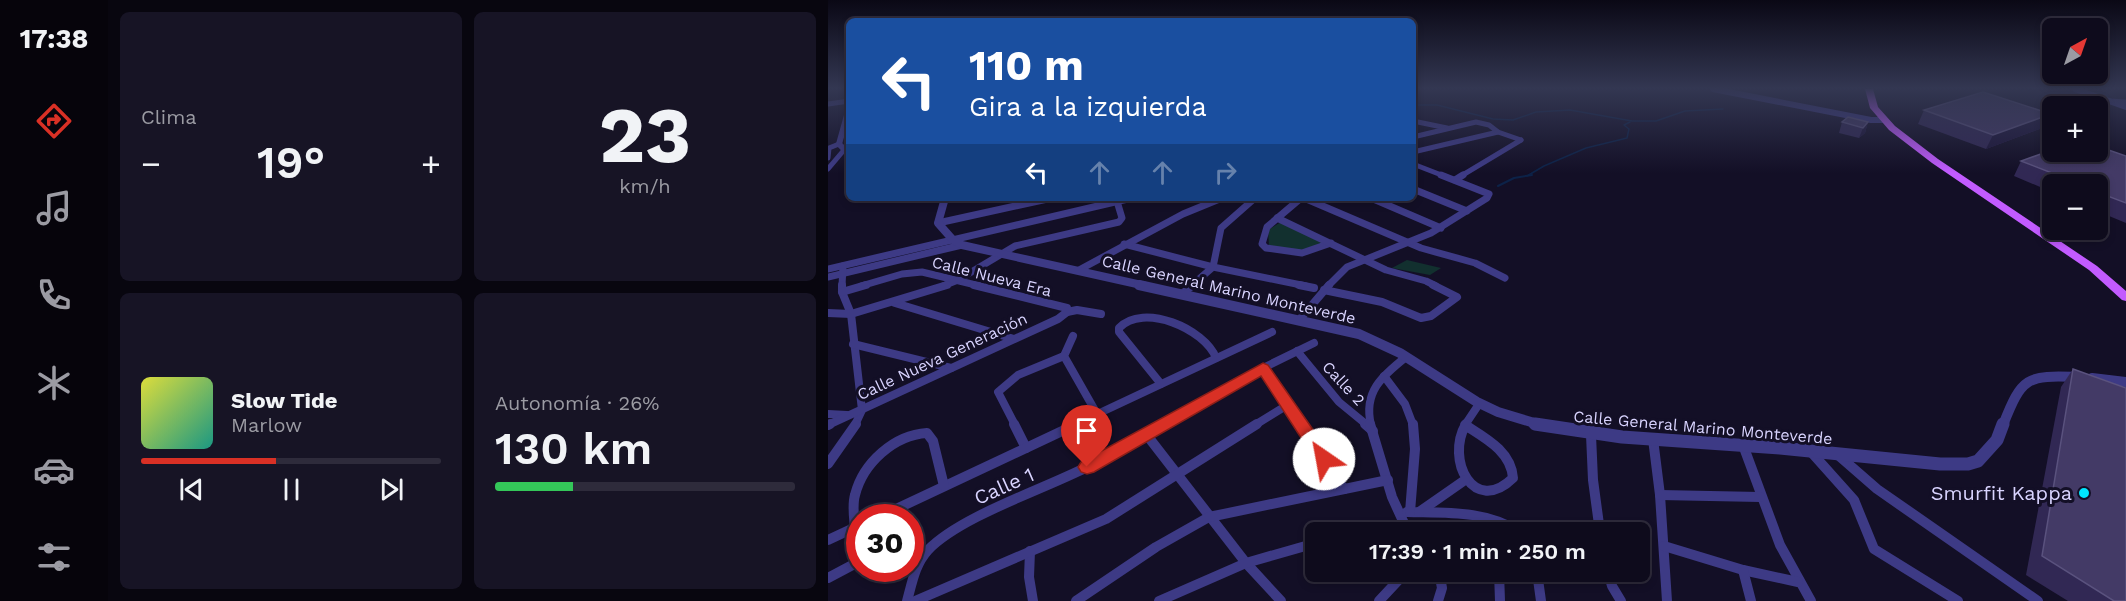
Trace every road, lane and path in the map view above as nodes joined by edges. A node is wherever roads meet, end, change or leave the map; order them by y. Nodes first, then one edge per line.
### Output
1 (1858, 117) edge
2 (1884, 118) junction
3 (1416, 122) edge
4 (845, 127) edge
5 (1449, 128) junction
6 (1498, 132) junction
7 (1416, 136) edge
8 (845, 149) edge
9 (1416, 151) edge
10 (828, 158) edge
11 (1416, 166) edge
12 (1423, 168) junction
13 (828, 169) edge
14 (1416, 172) edge
15 (1455, 180) junction
16 (1416, 190) edge
17 (944, 201) edge
18 (1014, 201) edge
19 (1035, 201) edge
20 (1113, 201) edge
21 (1117, 201) edge
22 (1212, 201) edge
23 (1252, 201) edge
24 (1298, 201) edge
25 (1309, 201) edge
26 (1378, 201) edge
27 (1011, 206) junction
28 (1467, 211) junction
29 (1277, 218) junction
30 (938, 223) junction
31 (1441, 228) junction
32 (1406, 242) junction
33 (957, 243) junction
34 (1331, 243) junction
35 (1124, 244) junction
36 (1001, 253) junction
37 (1362, 259) junction
38 (1213, 267) junction
39 (828, 269) edge
40 (843, 270) junction
41 (1079, 270) junction
42 (828, 277) edge
43 (1505, 278) dead end
44 (958, 280) junction
45 (2126, 286) edge
46 (1314, 288) dead end
47 (1324, 290) junction
48 (842, 292) junction
49 (1182, 294) junction
50 (2126, 297) edge
51 (893, 303) junction
52 (1067, 310) junction
53 (828, 313) edge
54 (851, 314) junction
55 (1101, 314) dead end
56 (1300, 319) junction
57 (1272, 332) dead end
58 (1073, 336) dead end
59 (1014, 339) junction
60 (853, 344) junction
61 (1314, 344) dead end
62 (1298, 351) junction
63 (1065, 356) junction
64 (1406, 357) junction
65 (1216, 358) junction
66 (951, 368) junction
67 (1263, 368) junction
68 (1384, 376) junction
69 (2126, 382) edge
70 (1161, 384) junction
71 (1289, 404) junction
72 (1479, 404) junction
73 (862, 410) junction
74 (828, 414) edge
75 (1097, 414) junction
76 (848, 415) junction
77 (828, 425) edge
78 (1465, 425) junction
79 (1373, 431) junction
80 (1146, 434) junction
81 (1591, 435) junction
82 (1653, 439) junction
83 (1743, 445) junction
84 (1026, 448) junction
85 (1811, 452) junction
86 (1837, 454) junction
87 (828, 464) edge
88 (1178, 473) junction
89 (1389, 480) junction
90 (1465, 480) junction
91 (944, 486) junction
92 (1344, 489) junction
93 (1660, 495) junction
94 (1760, 497) junction
95 (856, 504) edge
96 (906, 504) edge
97 (1398, 512) junction
98 (1414, 512) junction
99 (1209, 516) junction
100 (1402, 522) edge
101 (1496, 522) edge
102 (1599, 522) edge
103 (846, 532) edge
104 (828, 540) edge
105 (1305, 546) edge
106 (1664, 546) junction
107 (1030, 551) junction
108 (1246, 563) junction
109 (846, 568) edge
110 (1743, 570) junction
111 (828, 578) edge
112 (1397, 582) edge
113 (1441, 582) edge
114 (1501, 582) edge
115 (1538, 582) edge
116 (1611, 582) edge
117 (1798, 582) junction
118 (906, 601) edge
119 (915, 601) edge
120 (1033, 601) edge
121 (1076, 601) edge
122 (1161, 601) edge
123 (1281, 601) edge
124 (1379, 601) edge
125 (1438, 601) edge
126 (1500, 601) edge
127 (1541, 601) edge
128 (1621, 601) edge
129 (1667, 601) edge
130 (1751, 601) edge
131 (1811, 601) edge
132 (1958, 601) edge
133 (2038, 601) edge

1 - 2 street
2 - 45 main road
2 - 50 main road
3 - 5 street
4 - 8 street
5 - 6 street
5 - 7 street
6 - 9 street
6 - 15 street
8 - 10 street
8 - 13 street
11 - 12 street
12 - 14 street
12 - 15 street
15 - 28 street
16 - 28 street
17 - 30 street
18 - 27 street
19 - 27 street
20 - 33 street
21 - 36 street
22 - 35 street
23 - 38 street
24 - 29 street
25 - 32 street
26 - 31 street
27 - 30 street
28 - 31 street
29 - 34 street
29 - 34 street
30 - 33 street
31 - 32 street
32 - 37 street
32 - 43 street
33 - 36 street, Calle General Marino Monteverde
33 - 40 street
34 - 37 street
35 - 38 street
35 - 41 street
36 - 41 street, Calle General Marino Monteverde
36 - 44 street
37 - 47 street
37 - 47 street
38 - 46 street
38 - 49 street
39 - 40 street
40 - 42 street
40 - 48 street
41 - 49 street, Calle General Marino Monteverde
44 - 48 street, Calle Nueva Era
44 - 51 street
44 - 52 street, Calle Nueva Era
47 - 56 street
48 - 54 street
49 - 56 street, Calle General Marino Monteverde
51 - 54 street
51 - 59 street
52 - 55 street
52 - 59 street, Calle Nueva Generación
53 - 54 street
54 - 60 street
56 - 64 street, Calle General Marino Monteverde
57 - 65 street
58 - 63 street
59 - 66 street, Calle Nueva Generación
60 - 66 street
60 - 73 street
61 - 62 street, Calle 1
62 - 67 street, Calle 1
62 - 79 street, Calle 2
63 - 75 street
63 - 84 street
64 - 68 street
64 - 72 street, Calle General Marino Monteverde
65 - 70 street
65 - 70 street
66 - 73 street, Calle Nueva Generación
67 - 71 street
67 - 80 street, Calle 1
68 - 79 street
68 - 98 street
69 - 86 street, Calle General Marino Monteverde
70 - 75 street
71 - 88 street
71 - 92 street
72 - 78 street
72 - 81 street, Calle General Marino Monteverde
73 - 76 street, Calle Nueva Generación
73 - 87 street
74 - 76 street
75 - 84 street
76 - 77 street, Calle Nueva Generación
78 - 90 street
78 - 90 street
79 - 89 street
80 - 88 street
80 - 118 street, Calle 1
81 - 82 street, Calle General Marino Monteverde
81 - 102 street
82 - 83 street, Calle General Marino Monteverde
82 - 93 street
83 - 85 street, Calle General Marino Monteverde
83 - 94 street
84 - 91 street
85 - 86 street, Calle General Marino Monteverde
85 - 132 street
86 - 133 street
88 - 99 street
88 - 107 street
89 - 92 street
89 - 97 street
90 - 98 street
91 - 95 street
91 - 96 street
92 - 99 street
93 - 94 street
93 - 106 street
94 - 117 street
97 - 98 street
97 - 100 street
98 - 101 street
99 - 108 street
99 - 121 street
103 - 104 street
105 - 108 street
106 - 110 street
106 - 129 street
107 - 119 street
107 - 120 street
108 - 122 street
108 - 123 street
109 - 111 street
110 - 117 street
110 - 130 street
112 - 124 street
113 - 125 street
114 - 126 street
115 - 127 street
116 - 128 street
117 - 131 street

